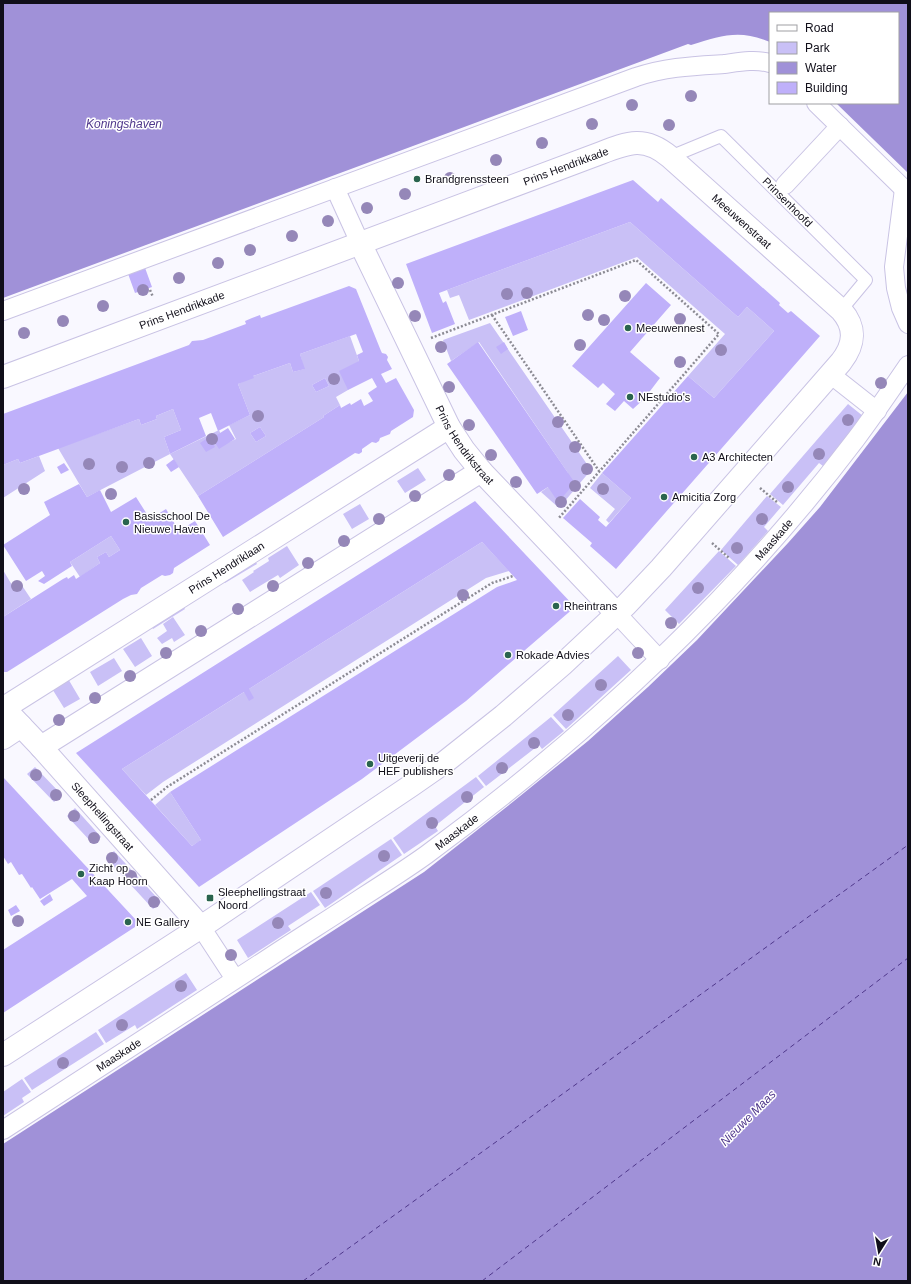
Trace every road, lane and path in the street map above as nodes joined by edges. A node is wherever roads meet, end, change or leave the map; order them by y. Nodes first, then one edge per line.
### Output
1 (769, 63) edge
2 (817, 104) edge
3 (840, 126) junction
4 (637, 142) joint
5 (670, 157) junction
6 (785, 185) dead end
7 (335, 188) junction
8 (906, 191) edge
9 (360, 243) junction
10 (842, 310) junction
11 (3, 311) edge
12 (492, 315) junction
13 (908, 324) edge
14 (410, 346) junction
15 (908, 365) edge
16 (830, 374) junction
17 (3, 377) edge
18 (877, 410) junction
19 (449, 427) junction
20 (481, 471) junction
21 (599, 471) junction
22 (743, 474) junction
23 (794, 516) junction
24 (695, 529) junction
25 (544, 538) junction
26 (745, 572) junction
27 (513, 576) dead end
28 (617, 614) junction
29 (660, 660) junction
30 (4, 707) edge
31 (21, 726) junction
32 (3, 738) edge
33 (41, 747) junction
34 (151, 800) dead end
35 (201, 927) junction
36 (235, 979) junction
37 (3, 1055) edge
38 (3, 1130) edge

1 - 7 street
2 - 3 street
3 - 6 street, Prinsenhoofd
3 - 8 street
4 - 5 street, Meeuwenstraat
4 - 9 street, Prins Hendrikkade
5 - 10 street, Meeuwenstraat
5 - 10 lane, Prinsenhoofd
7 - 9 street
7 - 11 street
8 - 13 street
9 - 14 street, Prins Hendrikstraat
9 - 17 street, Prins Hendrikkade
10 - 16 street
12 - 14 path
12 - 21 path
12 - 21 path
14 - 19 street, Prins Hendrikstraat
15 - 18 street, Maaskade
16 - 18 street
16 - 22 street
18 - 23 street, Maaskade
19 - 20 street, Prins Hendrikstraat
19 - 30 street, Prins Hendriklaan
20 - 25 street, Prins Hendrikstraat
20 - 33 street
21 - 25 path
22 - 23 path
22 - 24 street
23 - 26 street, Maaskade
24 - 26 path
24 - 28 street
25 - 28 street, Prins Hendrikstraat
26 - 29 street, Maaskade
27 - 34 path
28 - 29 street
28 - 35 street
29 - 36 street, Maaskade
30 - 31 street, Sleephellingstraat
31 - 32 street
31 - 33 street, Sleephellingstraat
33 - 35 street, Sleephellingstraat
35 - 36 street
35 - 37 street
36 - 38 street, Maaskade

